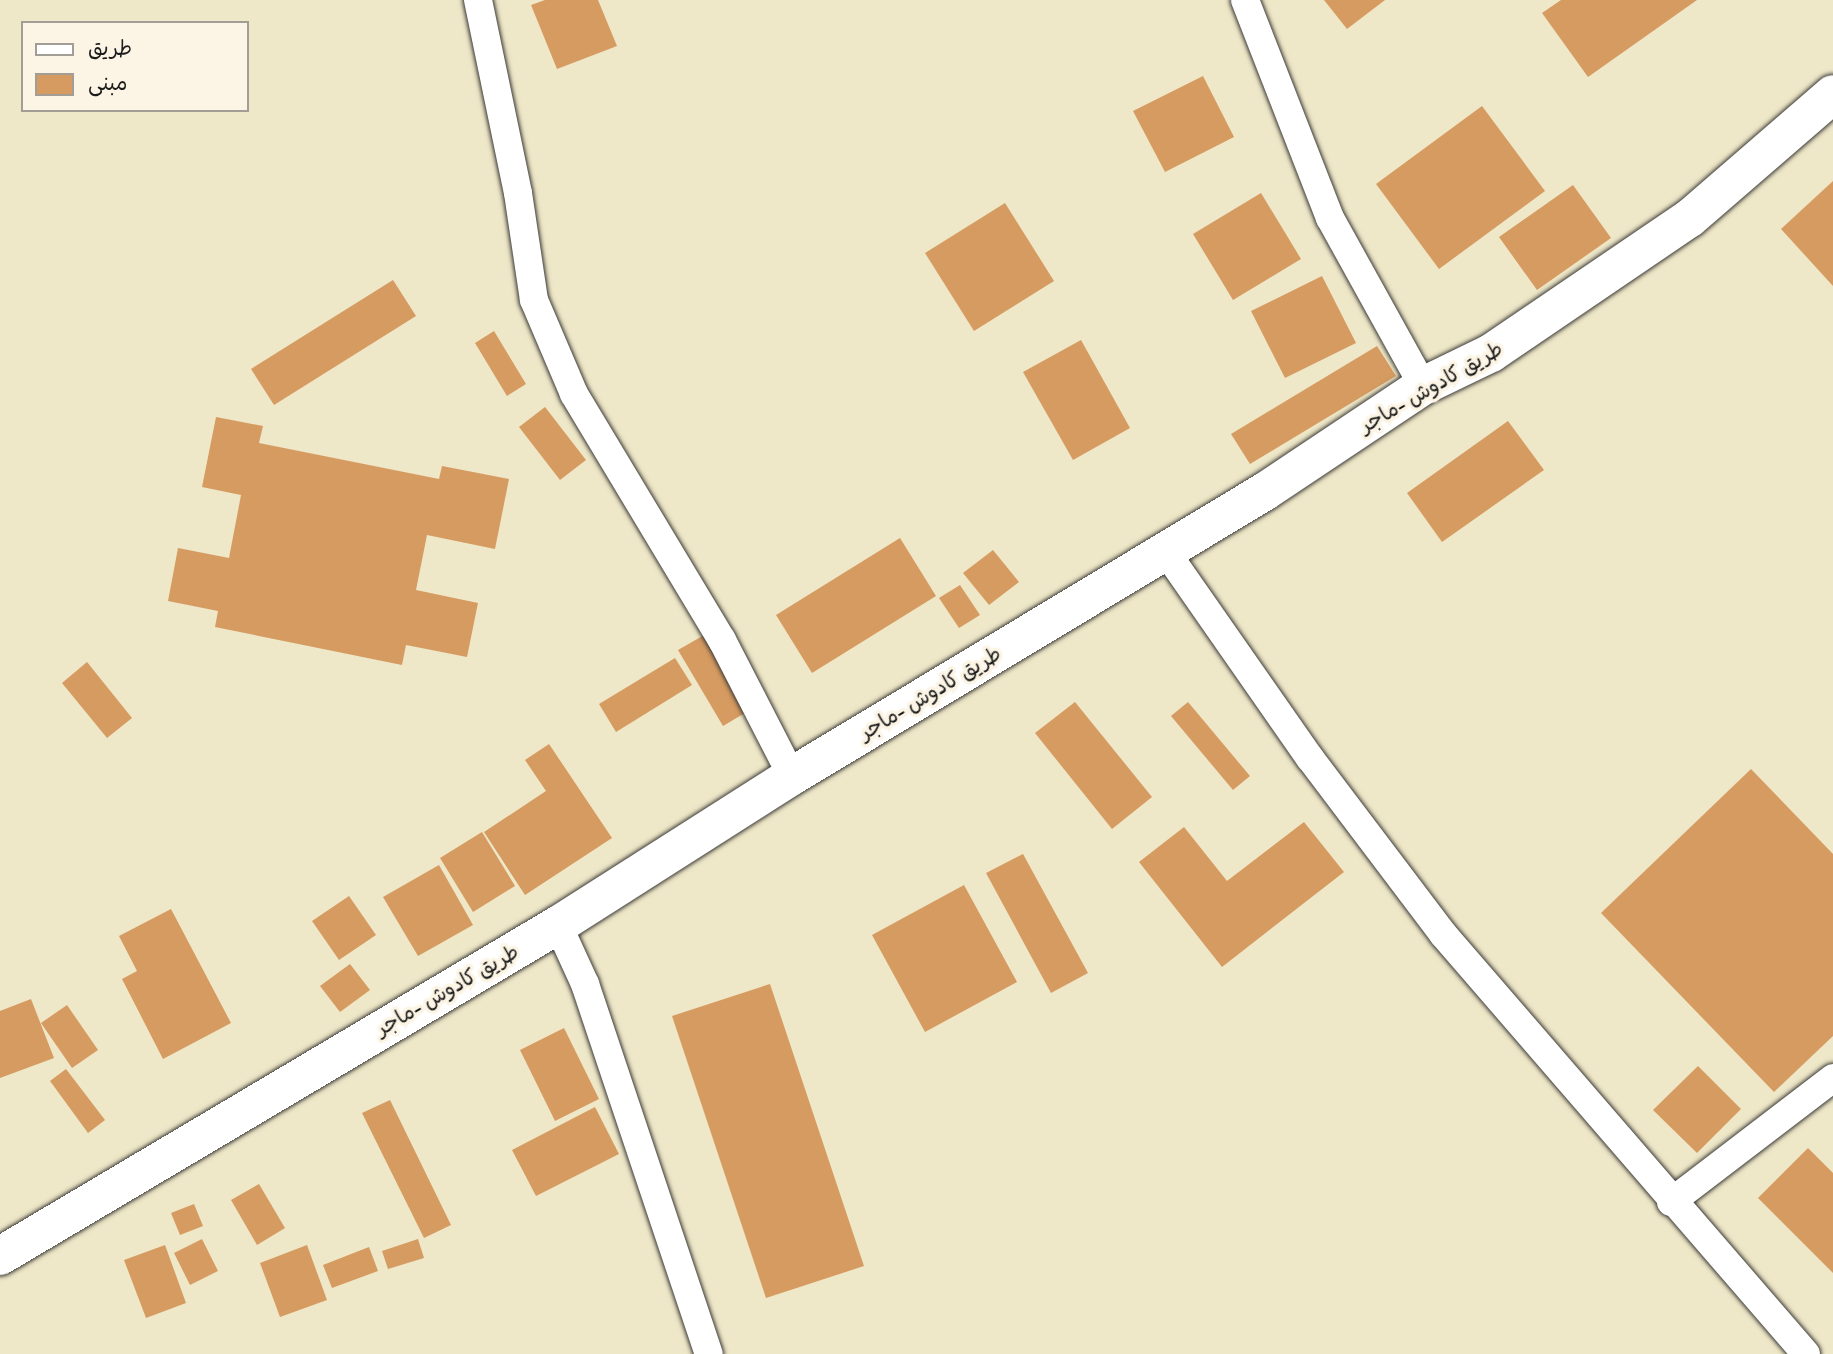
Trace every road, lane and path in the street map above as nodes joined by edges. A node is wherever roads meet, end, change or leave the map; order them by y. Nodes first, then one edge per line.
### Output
1 (478, 0) edge
2 (1245, 0) edge
3 (1833, 94) edge
4 (1423, 386) junction
5 (1164, 549) junction
6 (792, 776) junction
7 (558, 925) junction
8 (1833, 1078) edge
9 (1671, 1202) junction
10 (0, 1256) edge
11 (709, 1354) edge
12 (1806, 1354) edge

1 - 6 street
2 - 4 street
3 - 4 highway, طريق كادوش -ماجر
4 - 5 highway, طريق كادوش -ماجر
5 - 6 highway, طريق كادوش -ماجر
5 - 9 street
6 - 7 highway, طريق كادوش -ماجر
7 - 10 highway, طريق كادوش -ماجر
7 - 11 street
8 - 9 street
9 - 12 street

